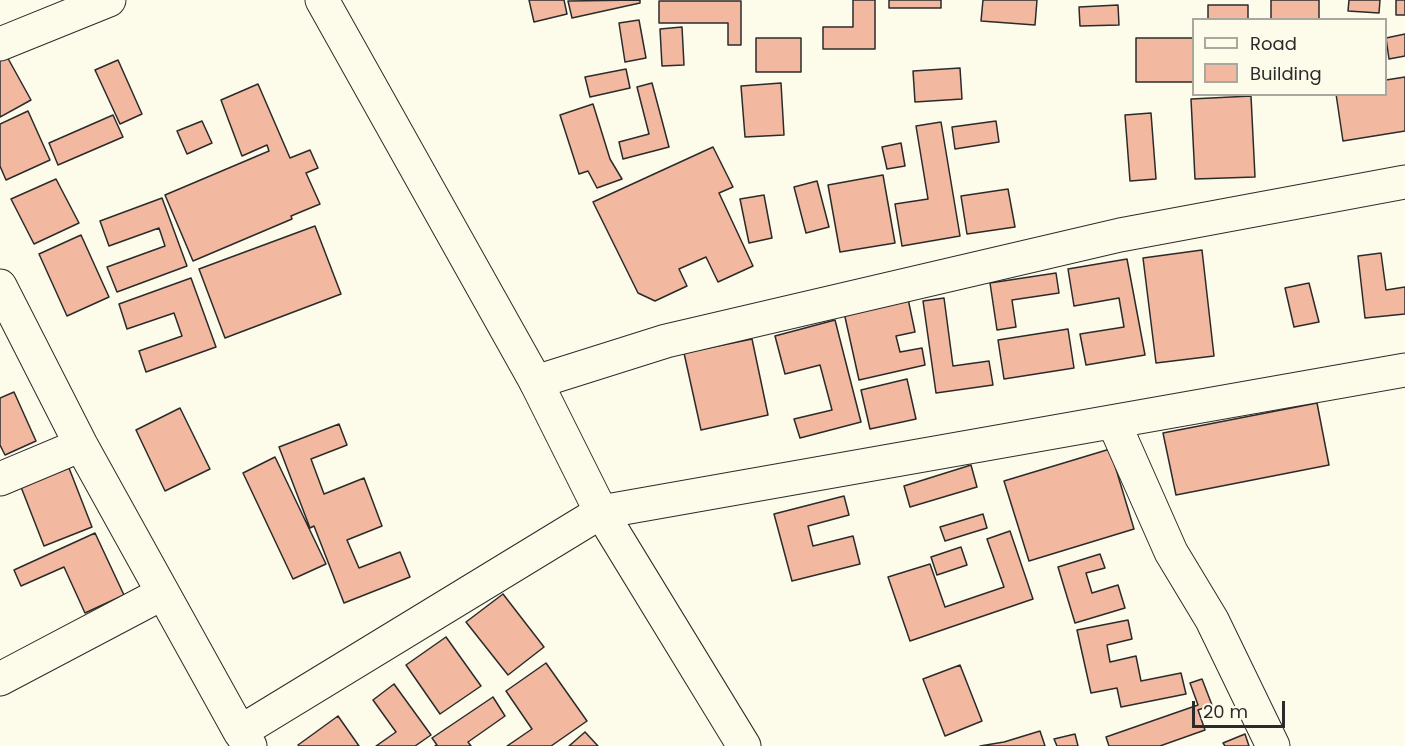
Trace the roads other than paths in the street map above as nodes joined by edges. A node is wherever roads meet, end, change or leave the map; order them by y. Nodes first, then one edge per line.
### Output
1 (109, 0) edge
2 (322, 0) edge
3 (0, 44) edge
4 (1405, 182) edge
5 (0, 286) edge
6 (1405, 370) edge
7 (536, 382) junction
8 (1114, 423) junction
9 (81, 445) junction
10 (0, 479) edge
11 (601, 512) junction
12 (163, 593) junction
13 (0, 679) edge
14 (245, 739) edge
15 (744, 746) edge
16 (1273, 746) edge

1 - 3 main road
2 - 7 main road
4 - 7 main road
5 - 9 main road
6 - 8 main road
7 - 11 main road
8 - 11 main road
8 - 16 main road
9 - 10 main road
9 - 12 main road
11 - 14 main road
11 - 15 main road
12 - 13 main road
12 - 14 main road

